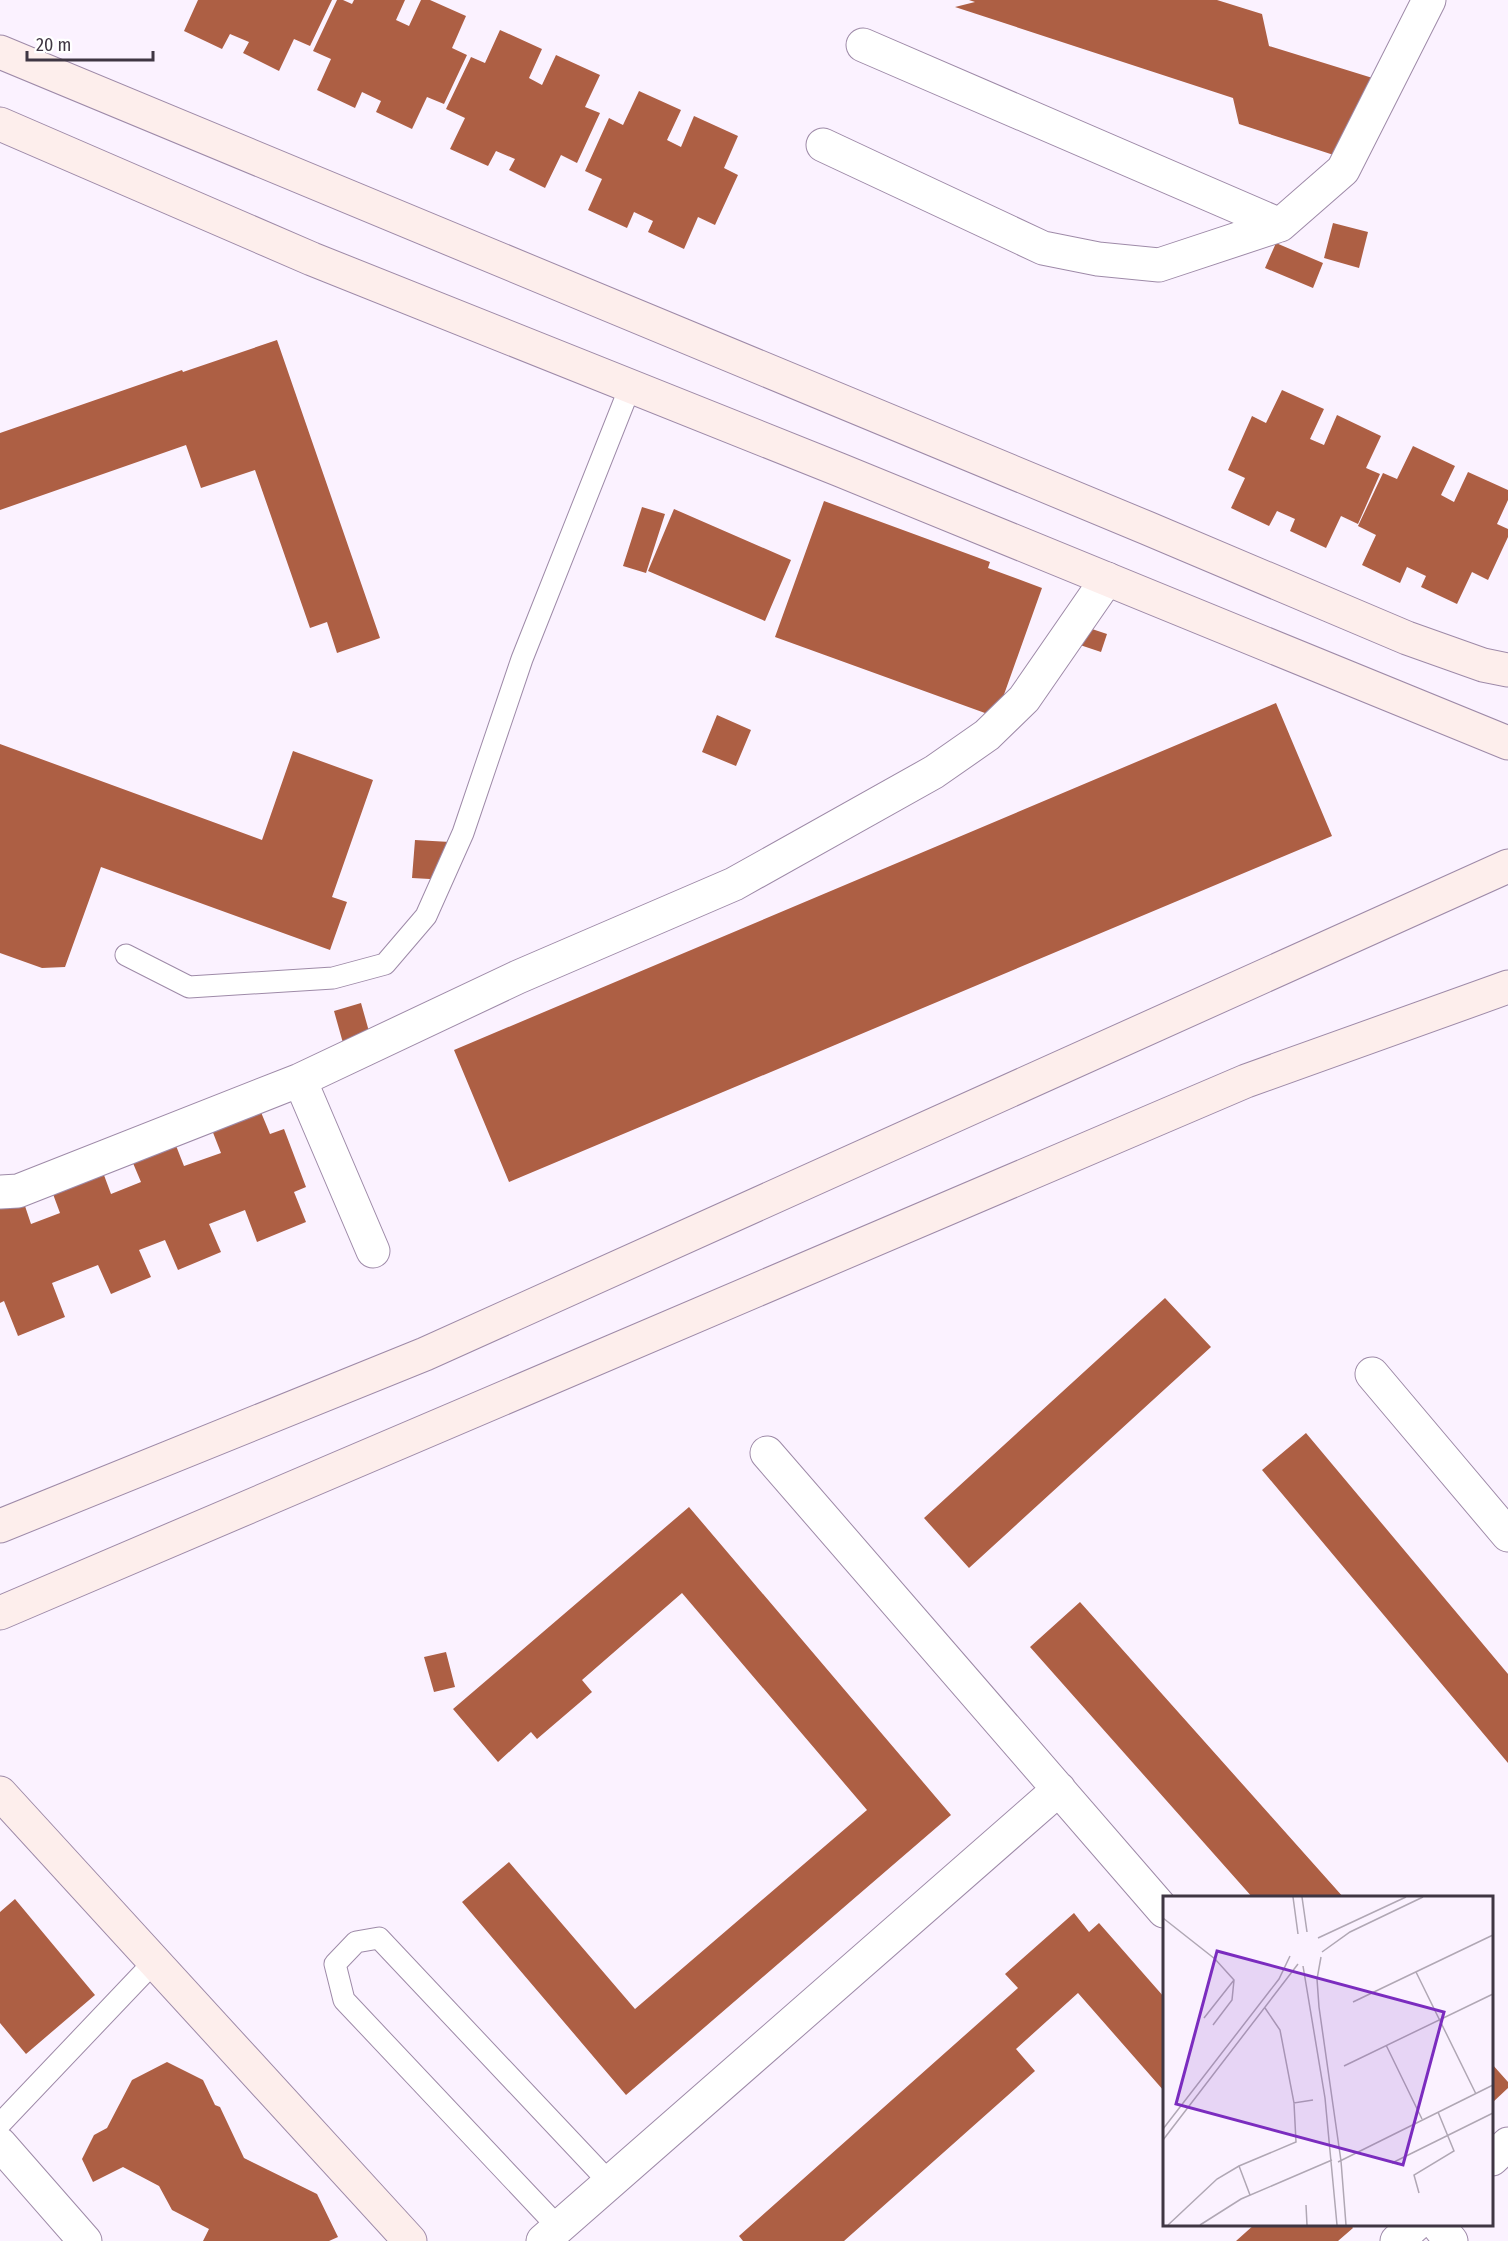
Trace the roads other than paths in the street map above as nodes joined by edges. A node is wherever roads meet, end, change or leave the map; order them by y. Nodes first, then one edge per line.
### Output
1 (1429, 0) edge
2 (863, 45) dead end
3 (0, 52) edge
4 (0, 124) edge
5 (824, 145) dead end
6 (1280, 225) junction
7 (630, 387) junction
8 (1107, 579) junction
9 (1508, 670) edge
10 (1508, 743) edge
11 (1508, 866) edge
12 (126, 955) dead end
13 (1508, 987) edge
14 (300, 1080) junction
15 (0, 1192) edge
16 (373, 1251) dead end
17 (1372, 1374) dead end
18 (767, 1453) dead end
19 (0, 1526) edge
20 (1508, 1535) edge
21 (0, 1613) edge
22 (1059, 1789) junction
23 (0, 1793) edge
24 (1163, 1910) edge
25 (154, 1962) junction
26 (0, 2124) edge
27 (0, 2144) edge
28 (1508, 2144) edge
29 (1493, 2156) edge
30 (610, 2182) junction
31 (1414, 2226) edge
32 (1439, 2226) edge
33 (550, 2234) edge
34 (85, 2241) edge
35 (410, 2241) edge
36 (1397, 2241) edge
37 (1450, 2241) edge

1 - 6 street
2 - 6 street
3 - 9 main road
4 - 7 main road
5 - 6 street
7 - 8 main road
7 - 12 lane
8 - 10 main road
8 - 14 street
11 - 19 main road
13 - 21 main road
14 - 15 street
14 - 16 street
17 - 20 street
18 - 22 street
22 - 24 street
22 - 30 street
23 - 25 main road
25 - 26 lane
25 - 35 main road
27 - 34 street
28 - 29 street
30 - 33 street
30 - 33 lane
31 - 36 street
32 - 37 street

